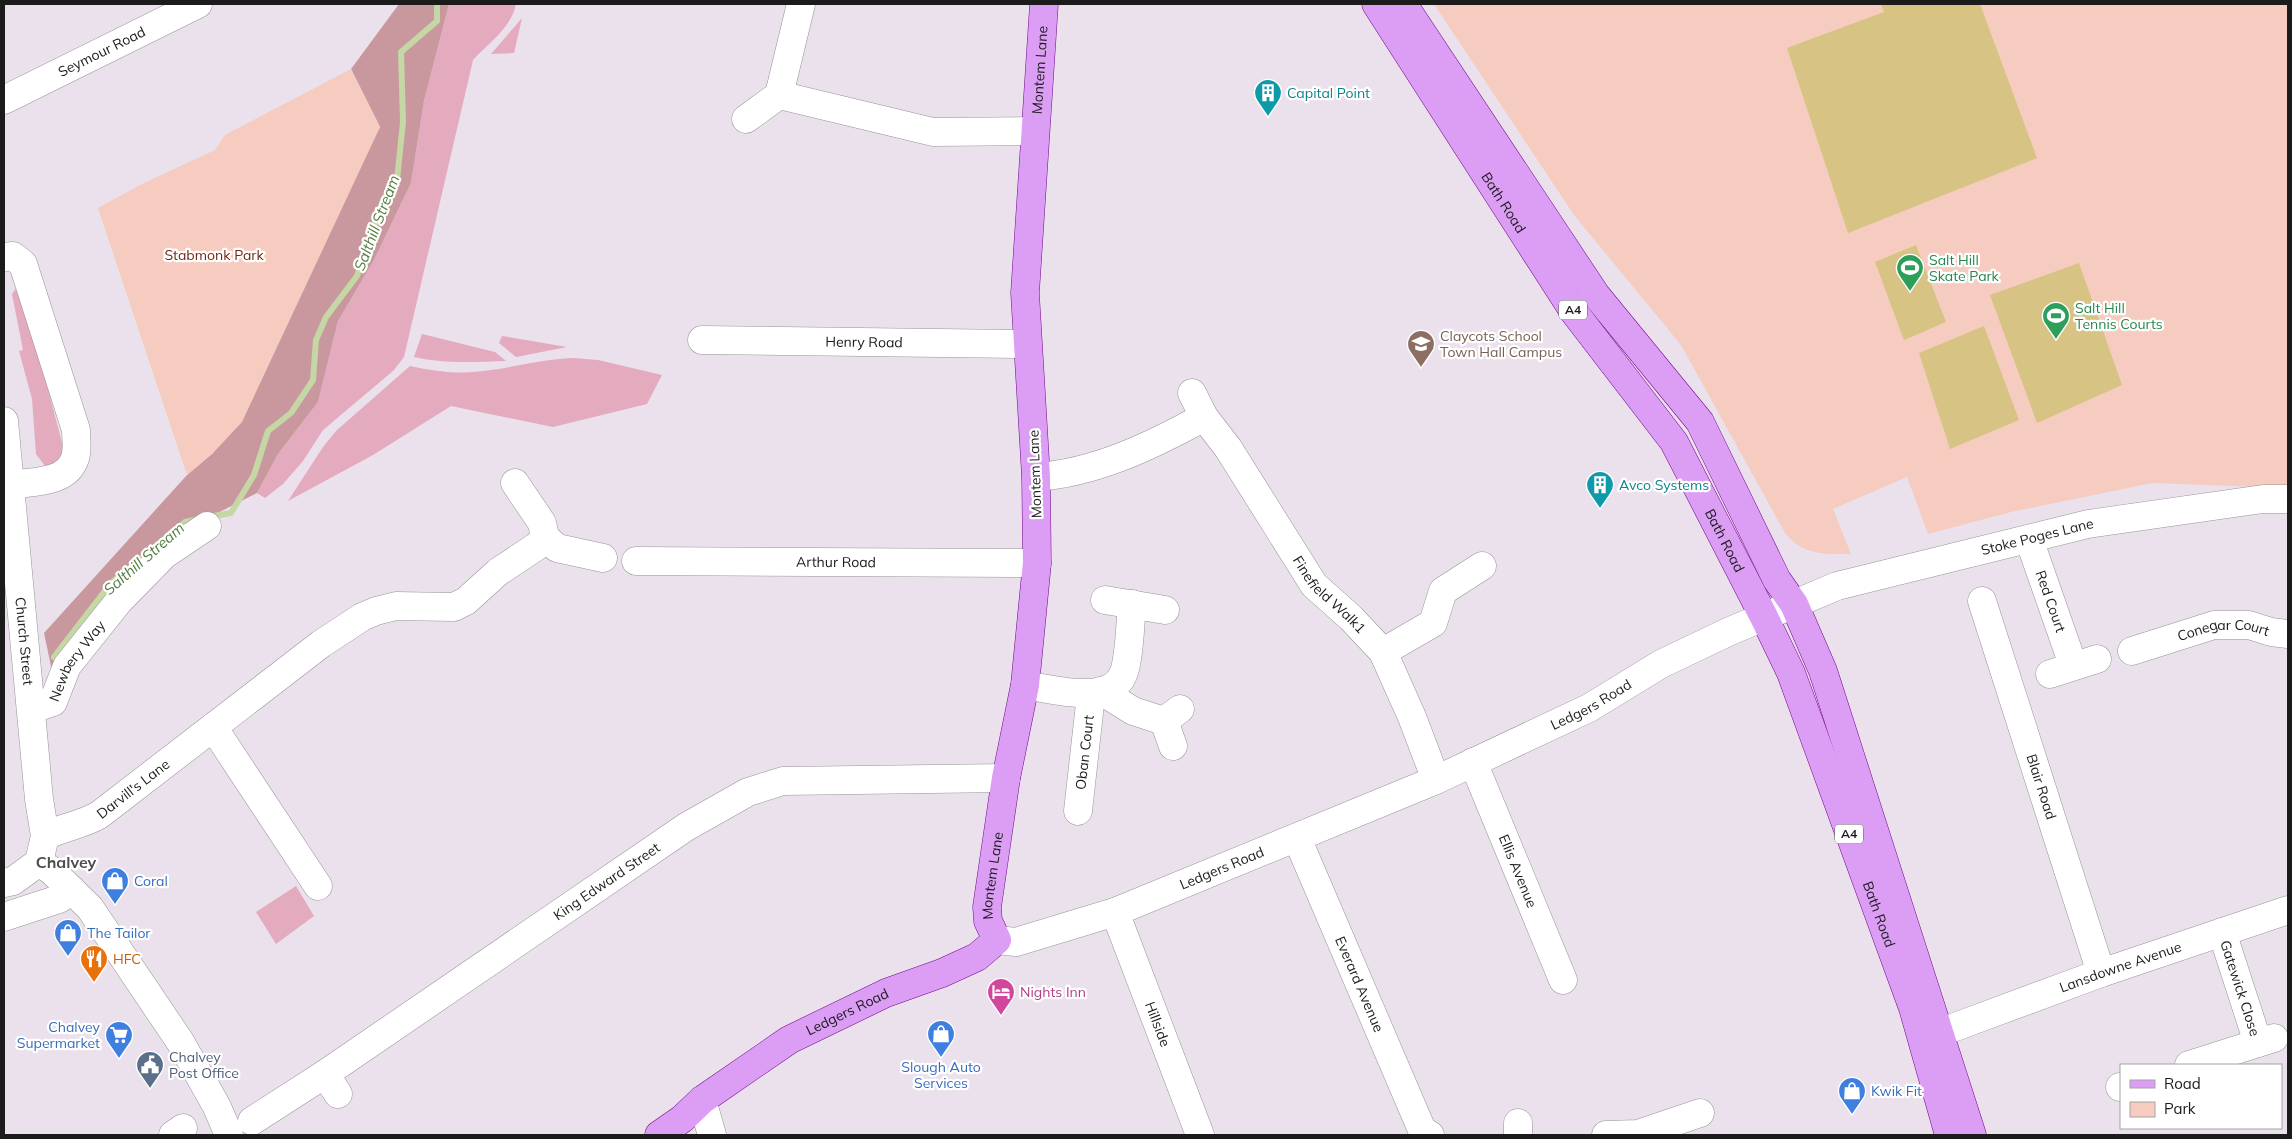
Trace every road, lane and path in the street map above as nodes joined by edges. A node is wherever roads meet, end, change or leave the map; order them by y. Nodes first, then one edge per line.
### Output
1 (198, 4) edge
2 (801, 4) edge
3 (1044, 4) edge
4 (1376, 4) edge
5 (1404, 4) edge
6 (153, 14) edge
7 (779, 95) junction
8 (4, 100) edge
9 (746, 119) dead end
10 (1035, 131) junction
11 (4, 257) edge
12 (702, 340) dead end
13 (1026, 344) junction
14 (4, 421) edge
15 (1036, 477) junction
16 (515, 483) dead end
17 (10, 485) junction
18 (2288, 499) edge
19 (207, 526) dead end
20 (545, 537) junction
21 (2029, 538) junction
22 (603, 558) dead end
23 (636, 561) dead end
24 (1037, 563) junction
25 (1482, 566) dead end
26 (1104, 600) dead end
27 (1982, 601) dead end
28 (1132, 604) junction
29 (1794, 604) junction
30 (1165, 610) dead end
31 (1764, 617) junction
32 (2288, 634) edge
33 (2132, 651) dead end
34 (1382, 652) junction
35 (2074, 666) dead end
36 (1025, 685) junction
37 (1096, 693) junction
38 (32, 709) junction
39 (1172, 725) dead end
40 (213, 728) junction
41 (1473, 762) junction
42 (1006, 778) junction
43 (1436, 780) junction
44 (1078, 811) dead end
45 (45, 836) junction
46 (1297, 838) junction
47 (39, 862) junction
48 (4, 883) edge
49 (318, 886) dead end
50 (72, 890) junction
51 (2288, 910) edge
52 (1115, 912) junction
53 (4, 917) edge
54 (2222, 932) junction
55 (997, 940) junction
56 (2101, 973) junction
57 (1563, 980) dead end
58 (1941, 1038) junction
59 (2192, 1064) edge
60 (702, 1100) junction
61 (1700, 1113) dead end
62 (252, 1121) dead end
63 (1426, 1133) edge
64 (229, 1135) edge
65 (659, 1135) edge
66 (712, 1135) edge
67 (1200, 1135) edge
68 (1606, 1135) edge
69 (1949, 1135) edge
70 (1972, 1135) edge

1 - 6 street, Seymour Road
2 - 7 street
3 - 10 main road, Montem Lane
4 - 31 main road, Bath Road / A4
5 - 29 main road, Bath Road / A4
6 - 8 street, Seymour Road
7 - 9 street
7 - 10 street
10 - 13 main road, Montem Lane
11 - 17 street
12 - 13 street, Henry Road
13 - 15 main road, Montem Lane
14 - 17 street, Church Street
15 - 24 main road, Montem Lane
15 - 34 street, Finefield Walk1
16 - 20 street
17 - 38 street, Church Street
18 - 21 street, Stoke Poges Lane
19 - 38 street, Newbery Way
20 - 22 street
20 - 40 street, Darvill's Lane
21 - 29 street, Stoke Poges Lane
21 - 35 street, Red Court
23 - 24 street, Arthur Road
24 - 36 main road, Montem Lane
25 - 34 street
26 - 28 street
27 - 56 street, Blair Road
28 - 30 street
28 - 37 street
29 - 31 street, Ledgers Road
29 - 58 main road, Bath Road / A4
31 - 41 street, Ledgers Road
31 - 58 main road, Bath Road / A4
32 - 33 street, Conegar Court
34 - 43 street, Finefield Walk1
36 - 37 street
36 - 42 main road, Montem Lane
37 - 39 street
37 - 44 street, Oban Court
38 - 45 street, Church Street
40 - 45 street, Darvill's Lane
40 - 49 street
41 - 43 street, Ledgers Road
41 - 57 street, Ellis Avenue
42 - 55 main road, Montem Lane
42 - 62 street, King Edward Street
43 - 46 street, Ledgers Road
45 - 47 street, Church Street
46 - 52 street, Ledgers Road
46 - 63 street, Everard Avenue
47 - 48 street
47 - 50 street
50 - 53 street
50 - 64 street
51 - 54 street, Lansdowne Avenue
52 - 55 street, Ledgers Road
52 - 67 street, Hillside
54 - 56 street, Lansdowne Avenue
54 - 59 street, Gatewick Close
55 - 60 main road, Ledgers Road
56 - 58 street, Lansdowne Avenue
58 - 69 main road, A4
58 - 70 main road, A4
60 - 65 main road, Ledgers Road
60 - 66 street
61 - 68 street

